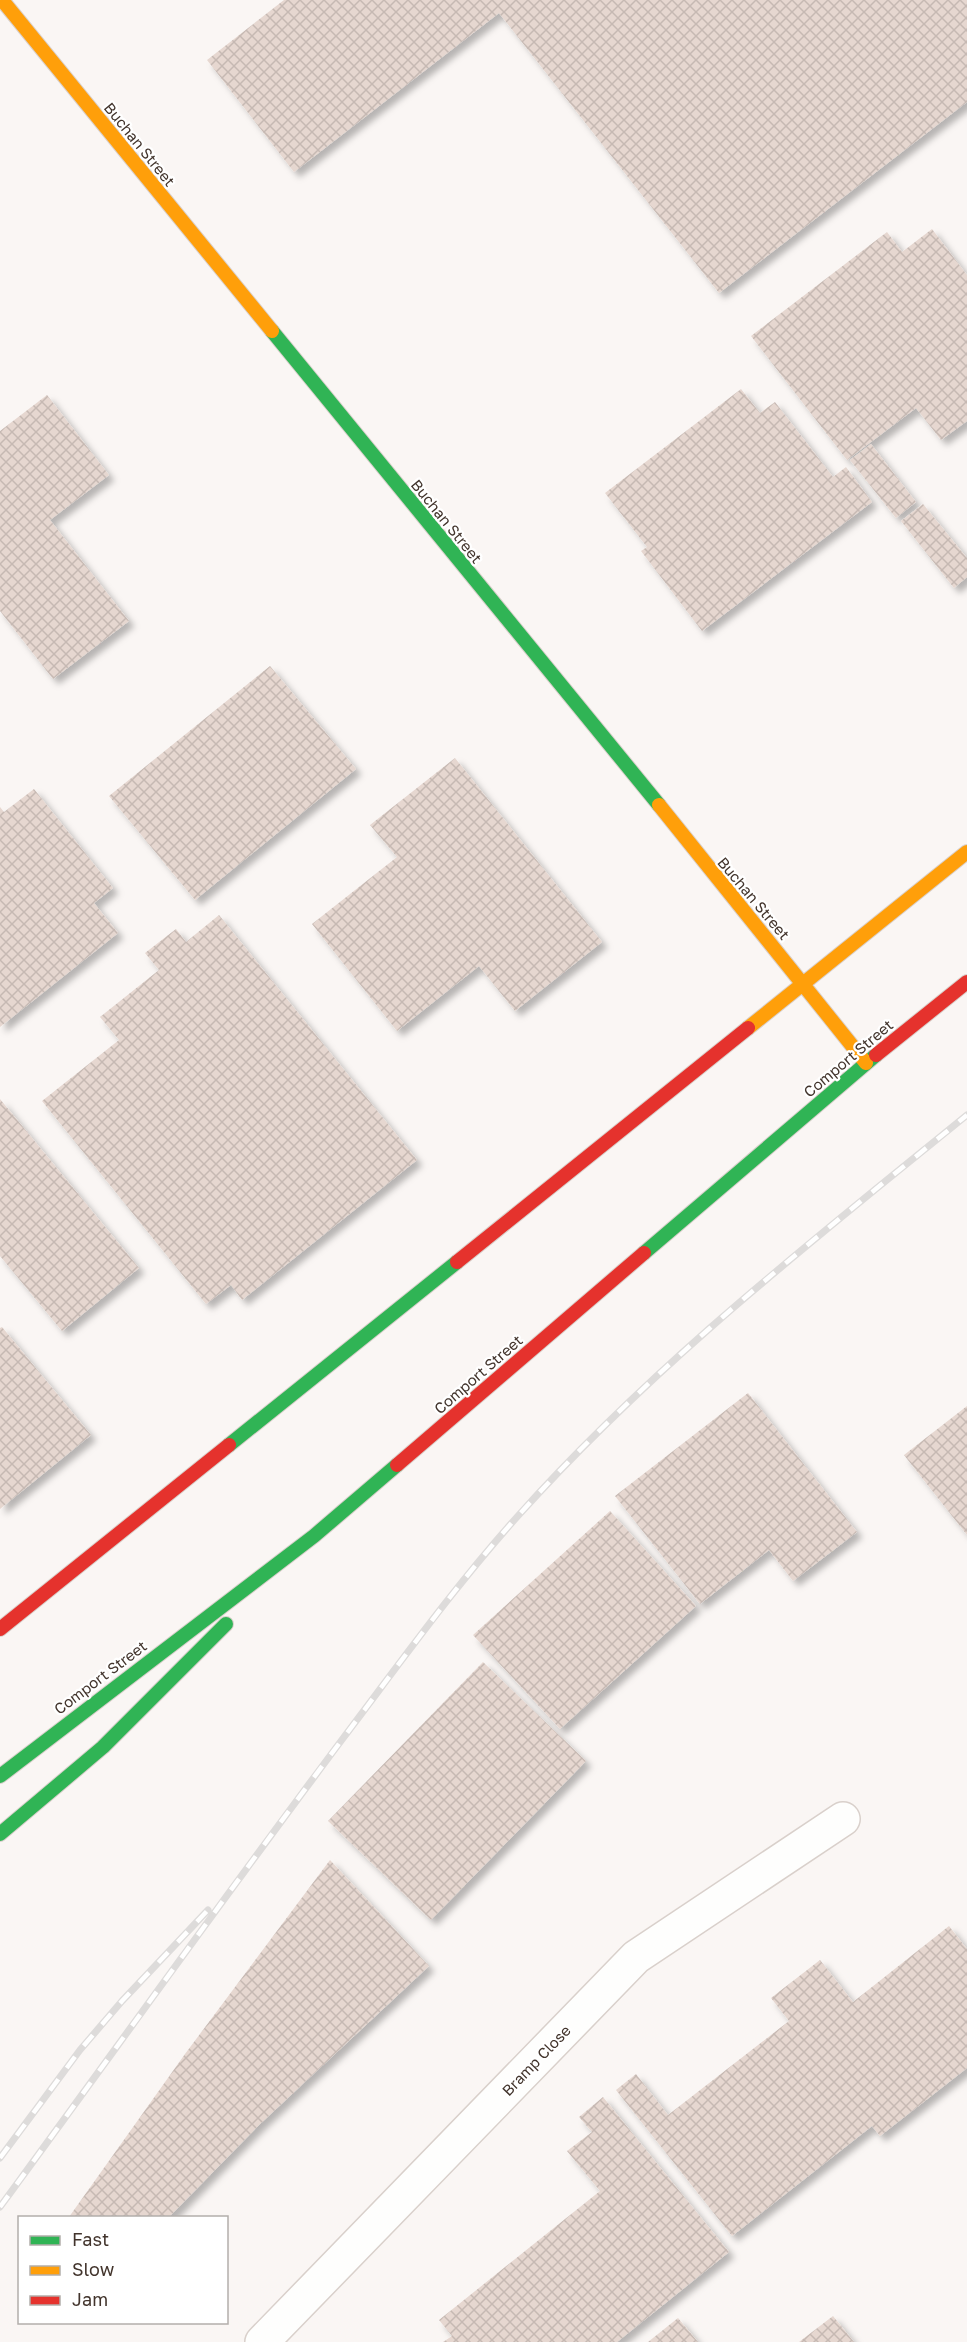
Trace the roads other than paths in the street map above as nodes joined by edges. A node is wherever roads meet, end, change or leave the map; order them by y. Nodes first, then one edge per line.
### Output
1 (2, 0) edge
2 (967, 852) edge
3 (803, 982) junction
4 (967, 982) edge
5 (866, 1063) junction
6 (314, 1536) junction
7 (0, 1629) edge
8 (0, 1776) edge
9 (843, 1819) dead end
10 (0, 1834) edge
11 (262, 2342) edge

1 - 3 main road, Buchan Street
2 - 3 main road
3 - 5 main road, Buchan Street
3 - 7 main road
4 - 5 main road, Comport Street
5 - 6 main road, Comport Street
6 - 8 main road, Comport Street
6 - 10 main road
9 - 11 street, Bramp Close

